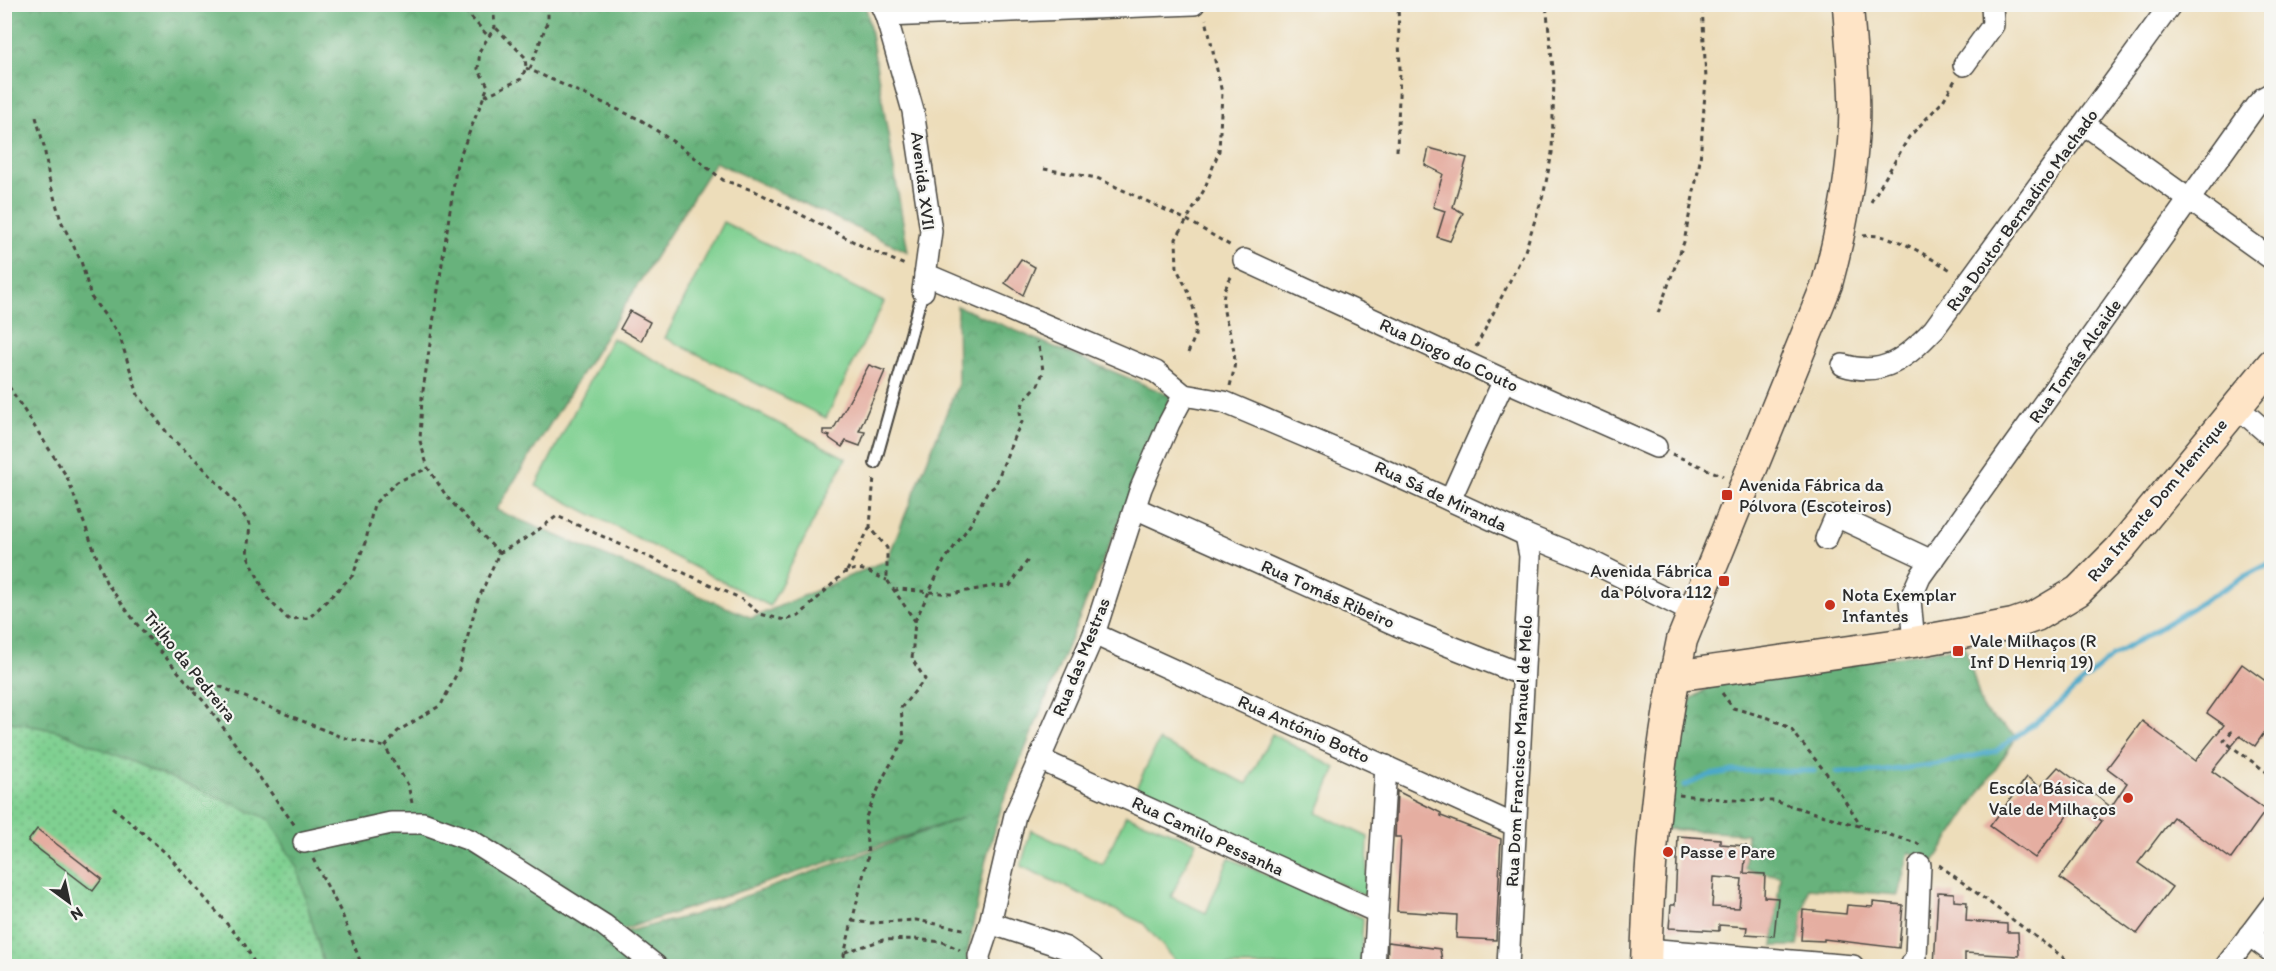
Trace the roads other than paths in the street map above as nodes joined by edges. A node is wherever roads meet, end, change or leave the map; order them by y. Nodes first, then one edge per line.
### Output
1 (1848, 4) edge
2 (1992, 4) edge
3 (2171, 4) edge
4 (883, 10) edge
5 (1200, 10) edge
6 (1964, 65) road end
7 (2271, 93) edge
8 (2084, 124) junction
9 (2190, 200) junction
10 (2271, 259) edge
11 (1244, 260) road end
12 (924, 283) junction
13 (2271, 364) edge
14 (1843, 365) dead end
15 (1504, 380) junction
16 (1184, 394) junction
17 (2236, 406) junction
18 (2271, 437) edge
19 (1656, 447) road end
20 (875, 463) road end
21 (1450, 500) junction
22 (1135, 508) junction
23 (1526, 535) junction
24 (1826, 539) dead end
25 (1932, 561) junction
26 (1692, 612) junction
27 (1094, 634) junction
28 (1914, 642) junction
29 (1523, 675) junction
30 (1674, 676) junction
31 (1039, 759) junction
32 (1386, 766) junction
33 (1514, 825) junction
34 (304, 842) road end
35 (1927, 860) road end
36 (2271, 905) edge
37 (1377, 912) junction
38 (988, 928) junction
39 (2249, 935) junction
40 (2271, 952) edge
41 (1646, 958) edge
42 (980, 961) edge
43 (1783, 963) edge
44 (656, 966) edge
45 (1092, 966) edge
46 (1374, 966) edge
47 (1508, 966) edge
48 (1853, 966) edge
49 (1911, 966) edge
50 (2226, 966) edge

1 - 26 street
2 - 6 street
3 - 8 street, Rua Doutor Bernadino Machado
4 - 5 street
4 - 12 street, Avenida XVII
7 - 9 street, Rua Tomás Alcaide
8 - 9 street
8 - 14 street, Rua Doutor Bernadino Machado
9 - 10 street
9 - 25 street, Rua Tomás Alcaide
11 - 15 street, Rua Diogo do Couto
12 - 16 street
12 - 20 lane, Avenida XVII
13 - 17 street, Rua Infante Dom Henrique
15 - 19 street, Rua Diogo do Couto
15 - 21 street
16 - 21 street, Rua Sá de Miranda
16 - 22 street, Rua das Mestras
17 - 18 street
17 - 28 street, Rua Infante Dom Henrique
21 - 23 street, Rua Sá de Miranda
22 - 27 street, Rua das Mestras
22 - 29 street, Rua Tomás Ribeiro
23 - 26 street, Rua Sá de Miranda
23 - 29 street, Rua Dom Francisco Manuel de Melo
24 - 25 street
25 - 28 street, Rua Tomás Alcaide
26 - 30 street
27 - 31 street, Rua das Mestras
27 - 32 street, Rua António Botto
28 - 30 street, Rua Infante Dom Henrique
29 - 33 street, Rua Dom Francisco Manuel de Melo
30 - 41 street
31 - 37 street, Rua Camilo Pessanha
31 - 38 street, Rua das Mestras
32 - 33 street, Rua António Botto
32 - 37 street
33 - 47 street, Rua Dom Francisco Manuel de Melo
34 - 44 street
35 - 49 street
36 - 39 street
37 - 46 street
38 - 42 street
38 - 45 street
39 - 40 street
39 - 50 street
41 - 43 street
43 - 48 street

